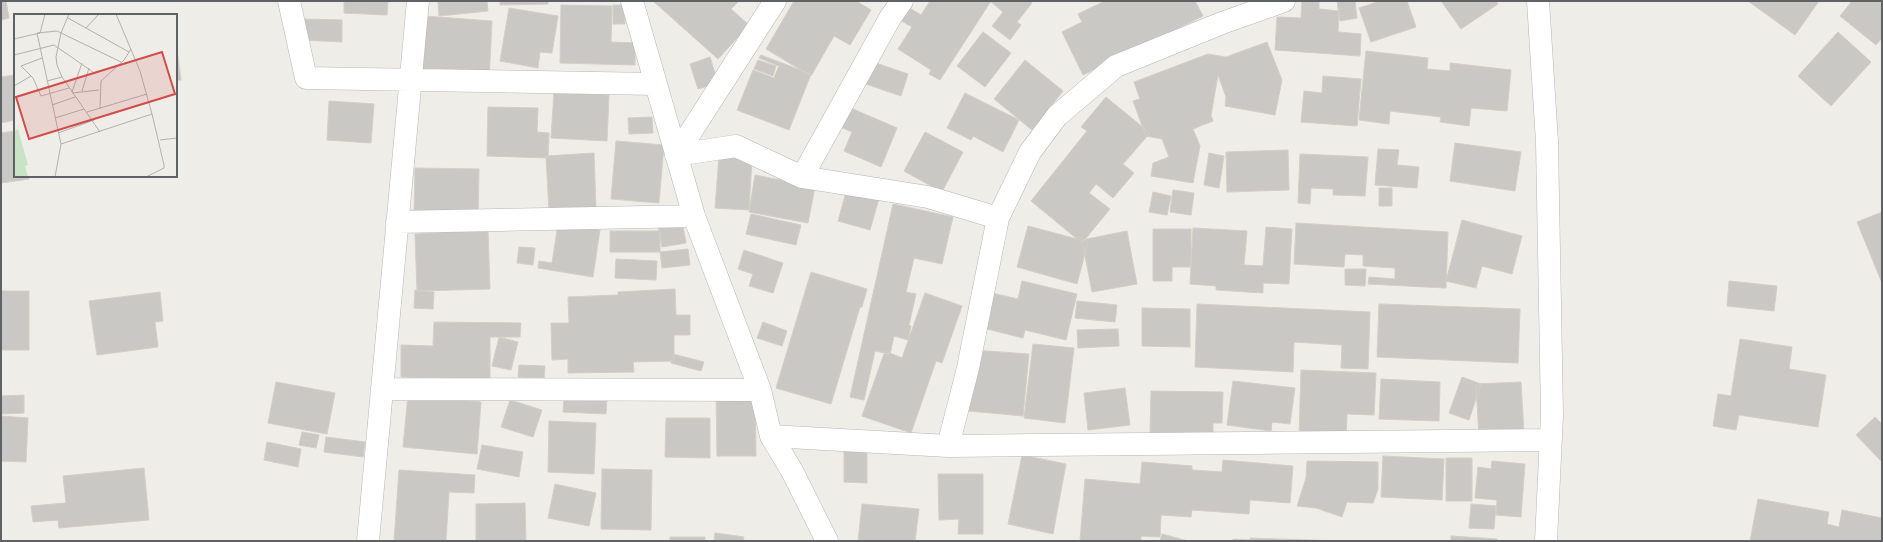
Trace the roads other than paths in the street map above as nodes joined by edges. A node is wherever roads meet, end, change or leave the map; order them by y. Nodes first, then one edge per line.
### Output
1 (289, 1) edge
2 (418, 1) edge
3 (632, 1) edge
4 (775, 1) edge
5 (902, 1) edge
6 (1284, 1) edge
7 (1538, 1) edge
8 (411, 81) junction
9 (656, 84) junction
10 (676, 155) junction
11 (802, 177) junction
12 (694, 216) junction
13 (998, 218) junction
14 (397, 222) junction
15 (382, 389) junction
16 (760, 390) junction
17 (771, 436) junction
18 (1550, 440) junction
19 (948, 446) junction
20 (368, 541) edge
21 (827, 541) edge
22 (1546, 541) edge

1 - 8 street
2 - 8 street
3 - 9 street
4 - 10 street
5 - 11 street
6 - 13 street
7 - 18 street
8 - 9 street
8 - 14 street
9 - 10 street
10 - 11 street
10 - 12 street
11 - 13 street
12 - 14 street
12 - 16 street
13 - 19 street
14 - 15 street
15 - 16 street
15 - 20 street
16 - 17 street
17 - 19 street
17 - 21 street
18 - 19 street
18 - 22 street

